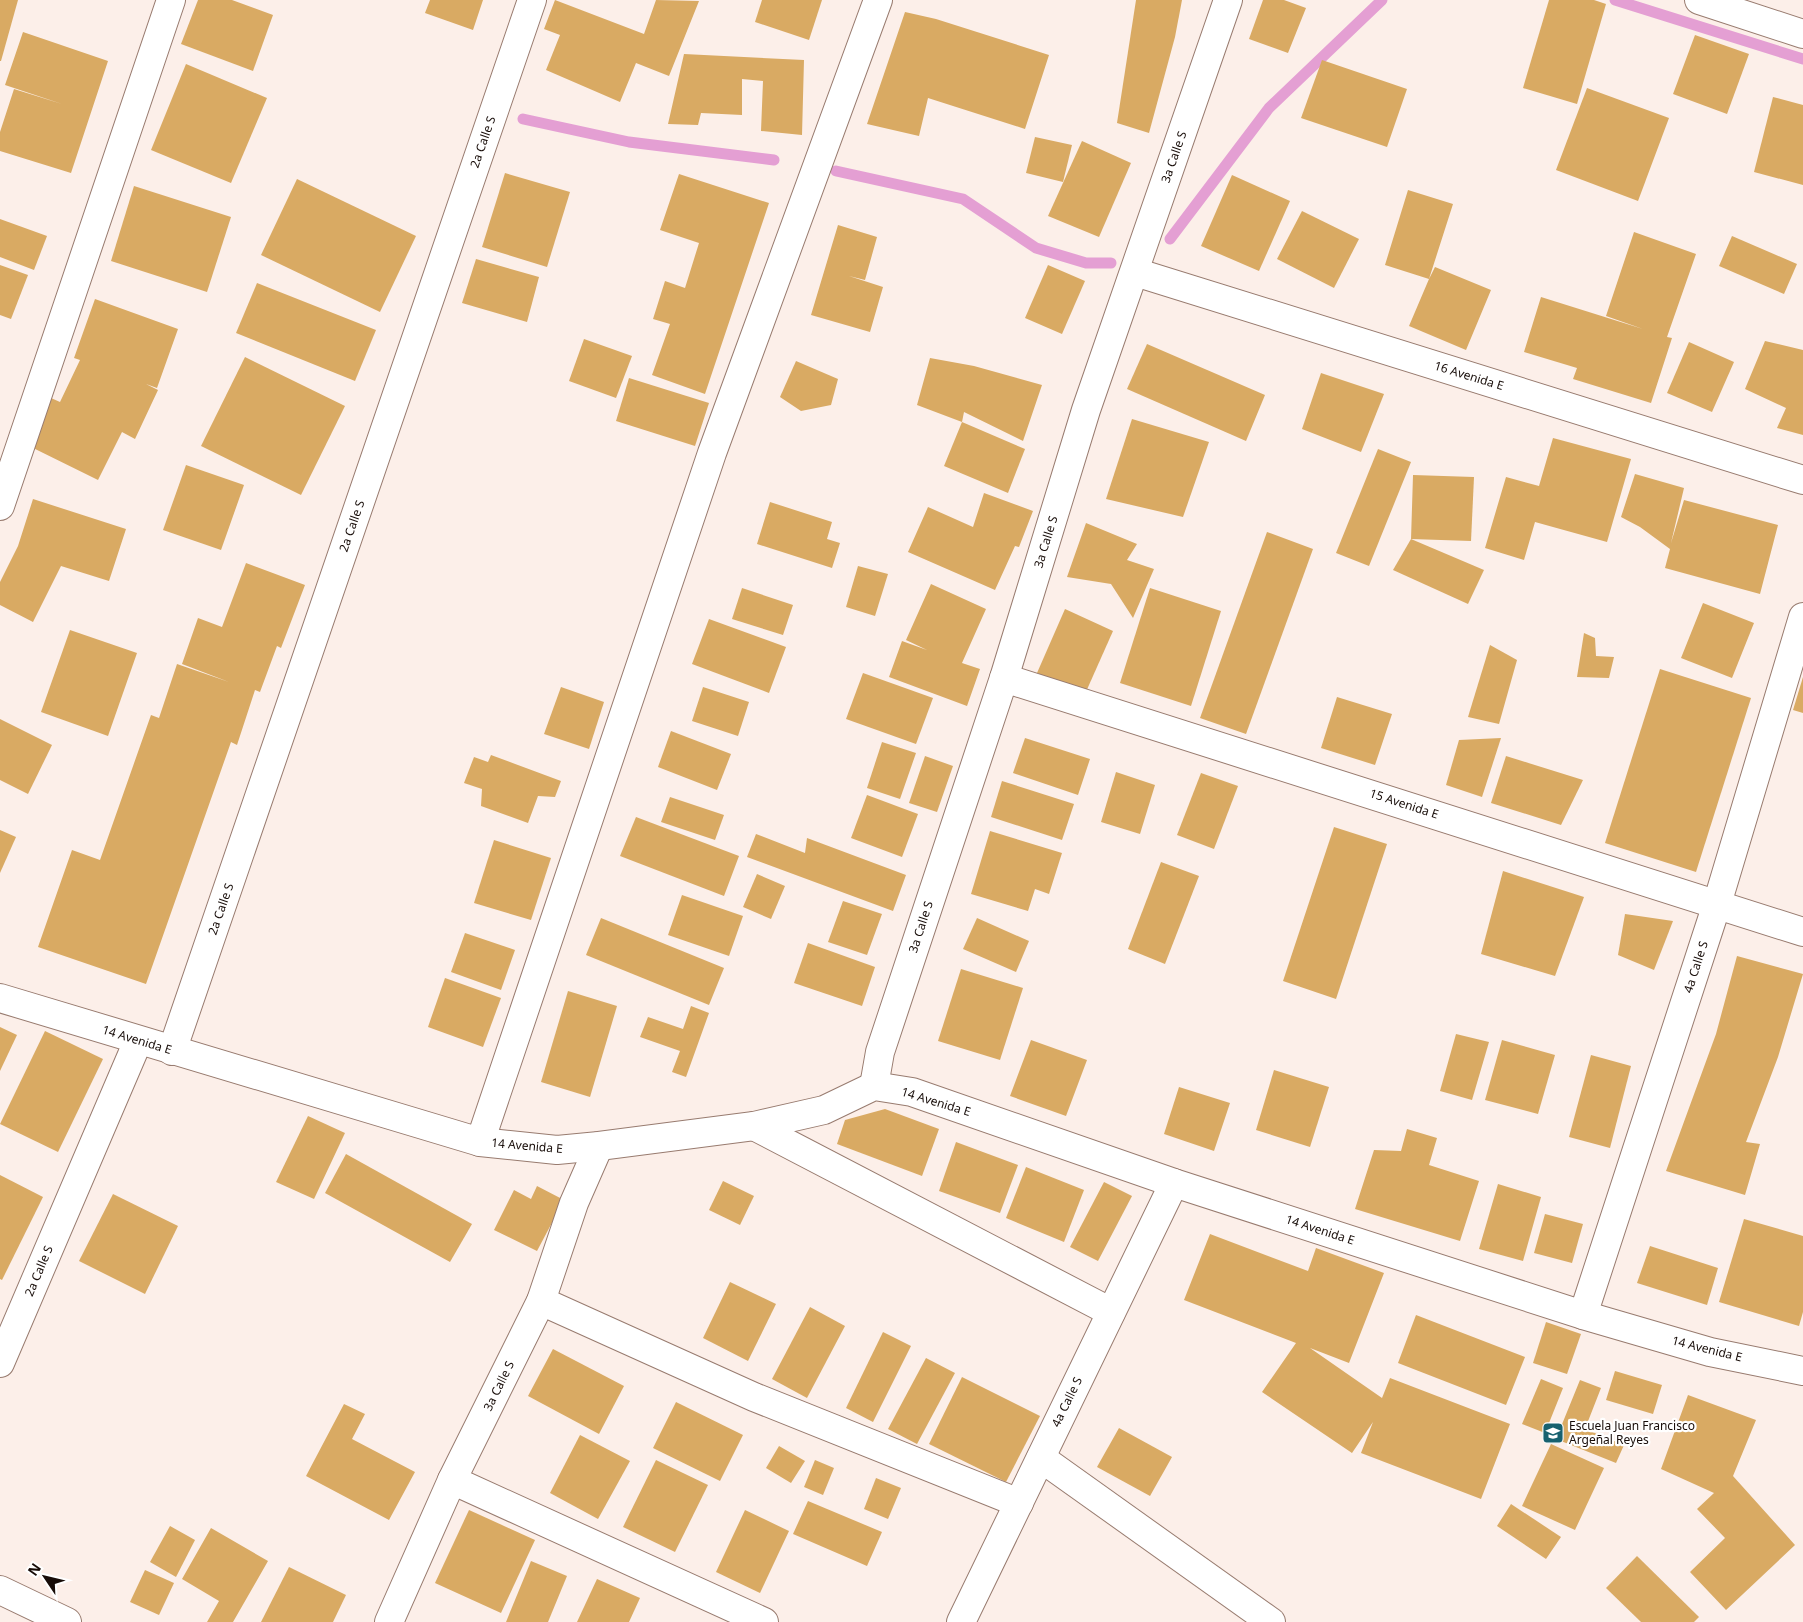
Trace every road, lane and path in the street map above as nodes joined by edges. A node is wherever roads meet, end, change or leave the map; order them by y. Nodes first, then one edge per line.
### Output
1 (171, 0) edge
2 (532, 0) edge
3 (878, 0) edge
4 (1228, 0) edge
5 (1699, 0) edge
6 (1803, 34) edge
7 (1135, 272) junction
8 (1803, 480) edge
9 (0, 506) edge
10 (1803, 617) edge
11 (1004, 678) junction
12 (1717, 904) junction
13 (1803, 932) edge
14 (0, 998) edge
15 (138, 1041) junction
16 (172, 1051) junction
17 (874, 1086) junction
18 (754, 1126) junction
19 (480, 1142) junction
20 (599, 1146) junction
21 (1174, 1183) junction
22 (541, 1301) junction
23 (1111, 1312) junction
24 (1583, 1315) junction
25 (0, 1363) edge
26 (1803, 1371) edge
27 (1041, 1458) junction
28 (452, 1480) junction
29 (1019, 1503) junction
30 (0, 1590) edge
31 (67, 1622) edge
32 (389, 1622) edge
33 (764, 1622) edge
34 (961, 1622) edge
35 (1271, 1622) edge

1 - 9 street
2 - 16 street, 2a Calle S
3 - 19 street
4 - 7 street, 3a Calle S
5 - 6 street
7 - 8 street, 16 Avenida E
7 - 11 street, 3a Calle S
10 - 12 street, 4a Calle S
11 - 12 street, 15 Avenida E
11 - 17 street, 3a Calle S
12 - 13 street, 15 Avenida E
12 - 24 street, 4a Calle S
14 - 15 street, 14 Avenida E
15 - 16 street, 14 Avenida E
15 - 25 street, 2a Calle S
16 - 19 street, 14 Avenida E
17 - 18 street, 14 Avenida E
17 - 21 street, 14 Avenida E
18 - 20 street, 14 Avenida E
18 - 23 street
19 - 20 street, 14 Avenida E
20 - 22 street, 3a Calle S
21 - 23 street, 4a Calle S
21 - 24 street, 14 Avenida E
22 - 28 street, 3a Calle S
22 - 29 street
23 - 27 street, 4a Calle S
24 - 26 street, 14 Avenida E
27 - 29 street, 4a Calle S
27 - 35 street
28 - 32 street, 3a Calle S
28 - 33 street
29 - 34 street, 4a Calle S
30 - 31 street

